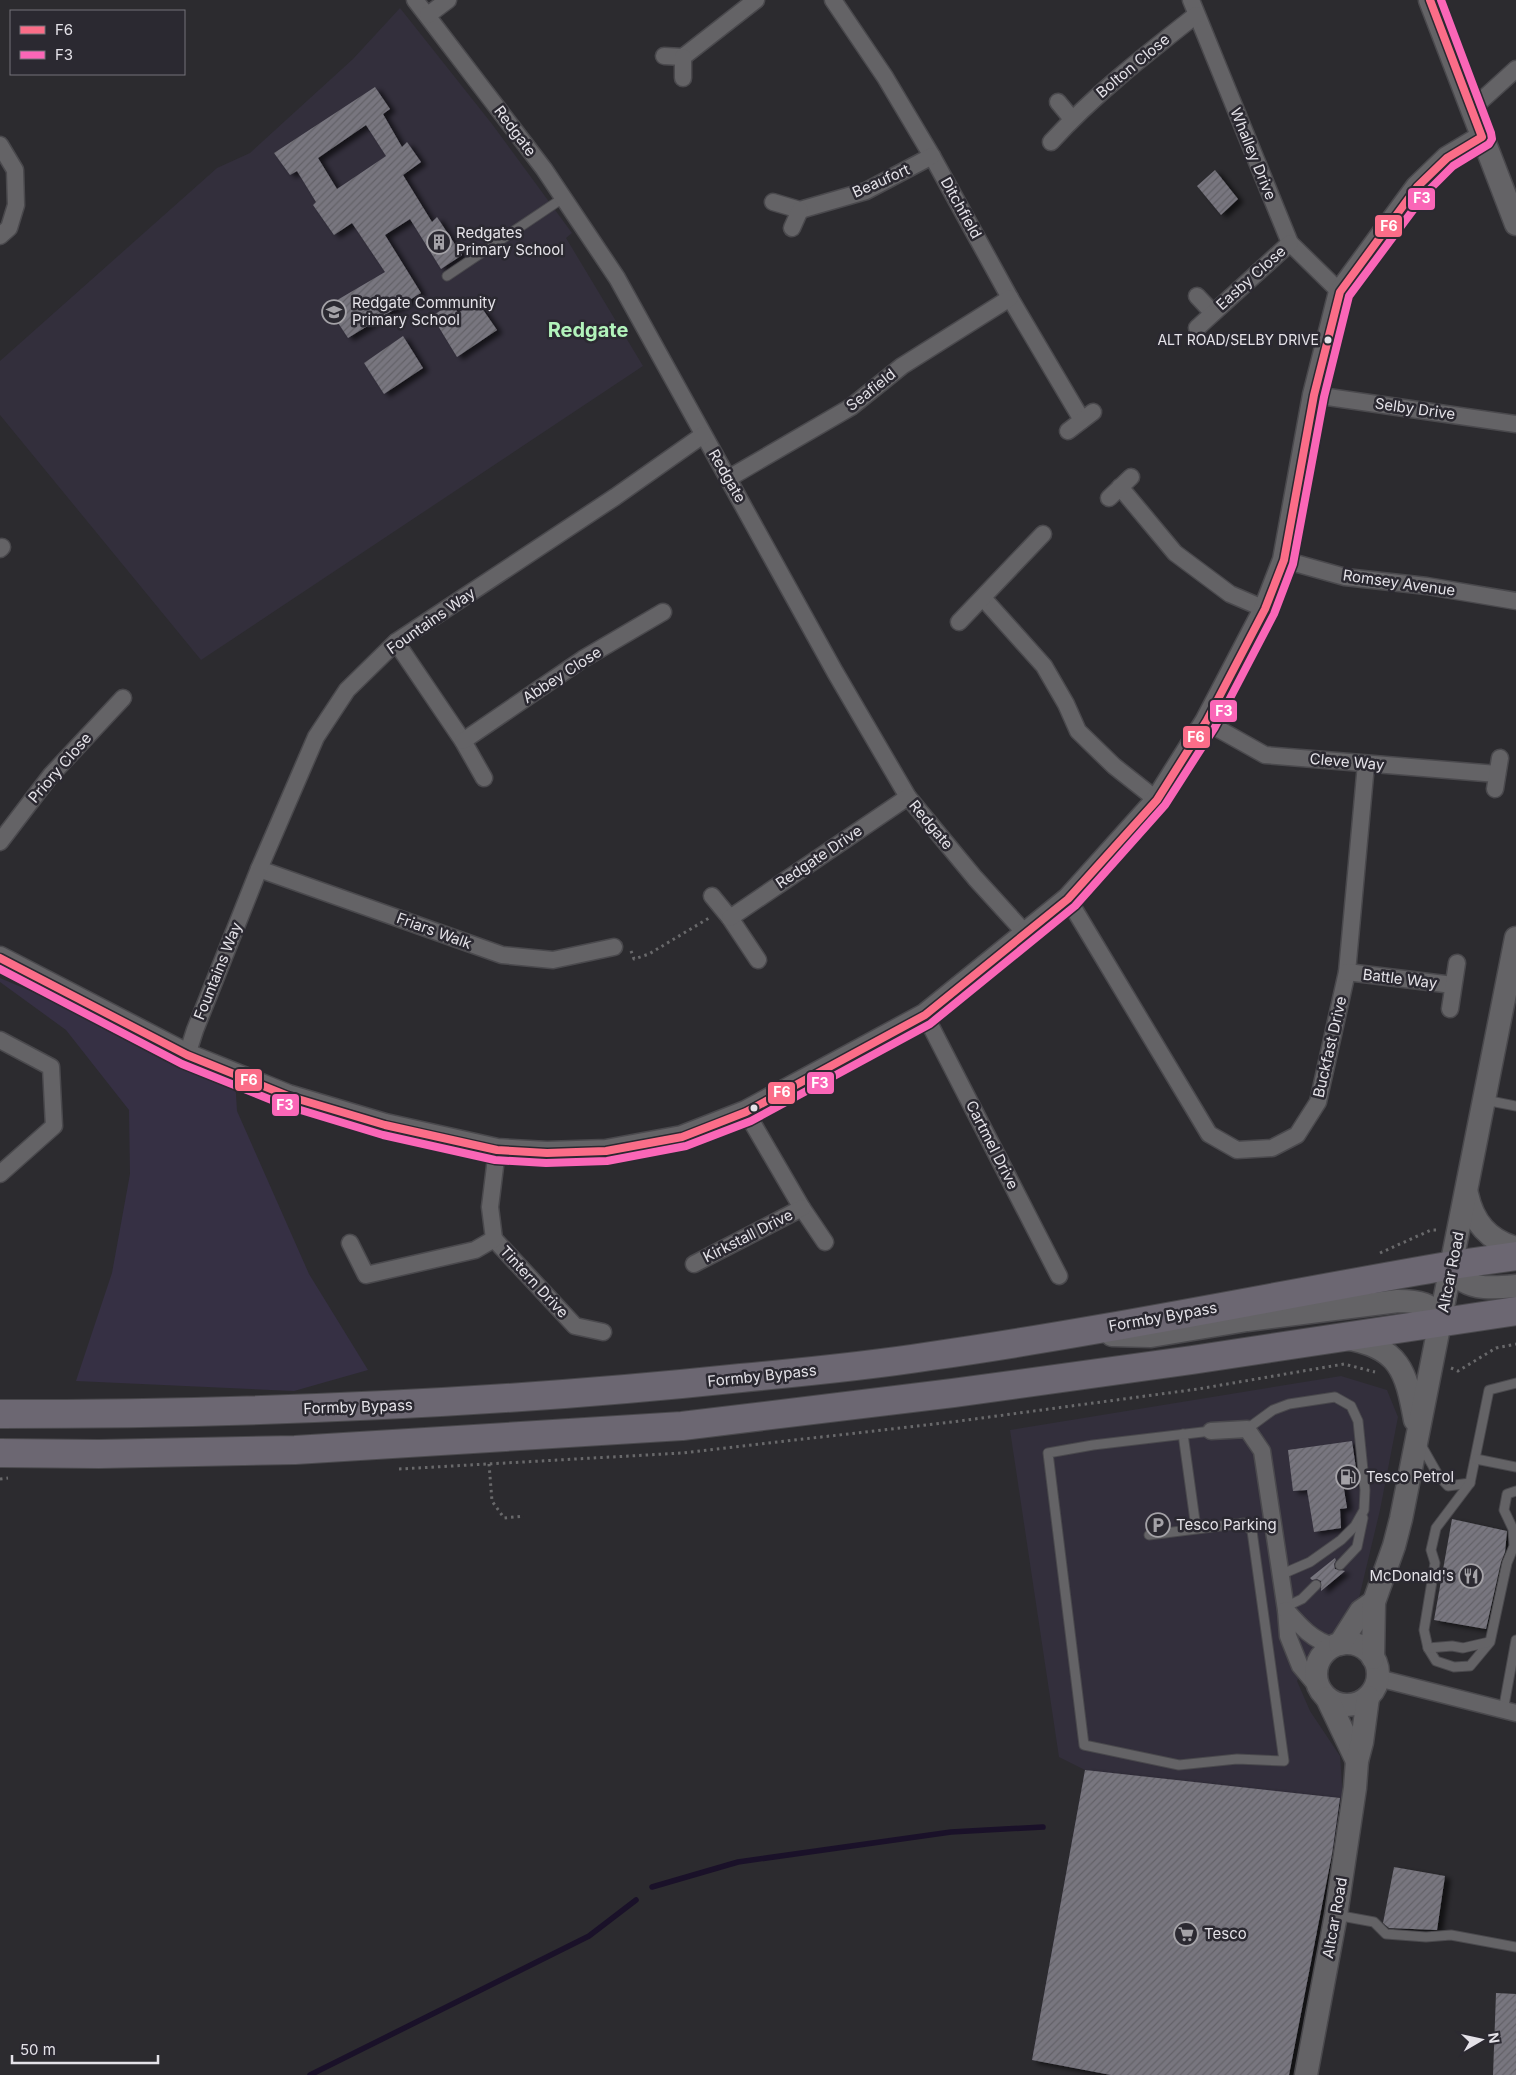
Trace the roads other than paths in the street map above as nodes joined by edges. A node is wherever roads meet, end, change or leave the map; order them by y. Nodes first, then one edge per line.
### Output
1 (415, 0) edge
2 (448, 0) edge
3 (756, 0) edge
4 (833, 0) edge
5 (1430, 0) edge
6 (1193, 7) edge
7 (428, 15) junction
8 (664, 56) dead end
9 (683, 57) junction
10 (1516, 69) edge
11 (683, 78) dead end
12 (1058, 102) dead end
13 (1472, 109) junction
14 (1072, 119) junction
15 (1482, 138) junction
16 (1051, 142) dead end
17 (0, 145) edge
18 (932, 156) junction
19 (563, 198) junction
20 (774, 202) dead end
21 (800, 210) junction
22 (1516, 224) edge
23 (792, 228) dead end
24 (0, 236) edge
25 (1290, 243) junction
26 (447, 276) dead end
27 (1340, 292) junction
28 (1197, 296) dead end
29 (1010, 298) junction
30 (1213, 313) junction
31 (1197, 328) dead end
32 (1314, 395) junction
33 (1516, 424) edge
34 (1068, 431) dead end
35 (703, 435) junction
36 (729, 478) junction
37 (1120, 487) dead end
38 (1043, 534) dead end
39 (1284, 560) junction
40 (982, 598) junction
41 (1516, 601) edge
42 (1265, 609) junction
43 (663, 612) dead end
44 (959, 622) dead end
45 (396, 642) junction
46 (123, 698) dead end
47 (1206, 722) junction
48 (463, 741) junction
49 (1500, 758) dead end
50 (1366, 764) junction
51 (484, 778) dead end
52 (908, 797) junction
53 (1157, 800) junction
54 (0, 842) edge
55 (259, 869) junction
56 (712, 896) dead end
57 (1068, 899) junction
58 (726, 914) junction
59 (1026, 934) junction
60 (1515, 944) edge
61 (614, 946) road end
62 (0, 958) edge
63 (758, 960) dead end
64 (1457, 962) dead end
65 (1347, 972) junction
66 (1453, 985) junction
67 (1450, 1009) dead end
68 (925, 1015) junction
69 (0, 1040) edge
70 (186, 1055) junction
71 (1485, 1100) junction
72 (1516, 1106) edge
73 (746, 1112) junction
74 (497, 1150) junction
75 (0, 1174) edge
76 (1466, 1193) junction
77 (802, 1208) junction
78 (494, 1240) junction
79 (825, 1242) dead end
80 (350, 1243) dead end
81 (1516, 1248) edge
82 (1516, 1256) edge
83 (694, 1264) dead end
84 (1453, 1264) junction
85 (1059, 1276) dead end
86 (1516, 1286) edge
87 (1516, 1311) edge
88 (1441, 1322) junction
89 (604, 1332) dead end
90 (1071, 1334) junction
91 (1342, 1338) junction
92 (1516, 1383) edge
93 (0, 1414) edge
94 (1248, 1429) junction
95 (1211, 1431) joint
96 (1183, 1434) junction
97 (1417, 1437) junction
98 (0, 1453) edge
99 (1476, 1460) junction
100 (1516, 1467) edge
101 (1470, 1482) junction
102 (1516, 1491) edge
103 (1364, 1510) junction
104 (1196, 1528) junction
105 (1149, 1535) dead end
106 (1340, 1565) dead end
107 (1280, 1575) junction
108 (1316, 1585) dead end
109 (1374, 1602) junction
110 (1286, 1608) junction
111 (1516, 1640) edge
112 (1490, 1642) junction
113 (1337, 1645) junction
114 (1428, 1648) junction
115 (1373, 1678) junction
116 (1324, 1694) junction
117 (1509, 1712) edge
118 (1357, 1761) junction
119 (1336, 1915) junction
120 (1516, 1947) edge
121 (1306, 2075) edge

1 - 7 street, Redgate
2 - 7 street
3 - 9 street
4 - 18 street, Ditchfield
5 - 13 main road
6 - 14 street, Bolton Close
6 - 25 street, Whalley Drive
7 - 19 street, Redgate
8 - 9 street
9 - 11 street
10 - 13 street
12 - 14 street
13 - 15 main road
14 - 16 street, Bolton Close
15 - 22 main road
15 - 27 main road
17 - 24 street
18 - 21 street, Beaufort
18 - 29 street, Ditchfield
19 - 26 lane
19 - 35 street, Redgate
20 - 21 street
21 - 23 street
25 - 27 street, Whalley Drive
25 - 30 street, Easby Close
27 - 32 main road
28 - 30 street, Easby Close
29 - 34 street, Ditchfield
29 - 36 street, Seafield
30 - 31 street, Easby Close
32 - 33 street, Selby Drive
32 - 39 main road
35 - 36 street, Redgate
35 - 45 street, Fountains Way
36 - 52 street, Redgate
37 - 42 street
38 - 40 street
39 - 41 street, Romsey Avenue
39 - 42 main road
40 - 44 street
40 - 53 street
42 - 47 main road
43 - 48 street, Abbey Close
45 - 48 street
45 - 55 street, Fountains Way
46 - 54 street, Priory Close
47 - 50 street, Cleve Way
47 - 53 main road
48 - 51 street
49 - 50 street, Cleve Way
50 - 65 street, Buckfast Drive
52 - 58 street, Redgate Drive
52 - 59 street, Redgate
53 - 57 main road
55 - 61 street, Friars Walk
55 - 70 street, Fountains Way
56 - 58 street
57 - 59 main road
57 - 65 street, Buckfast Drive
58 - 63 street
59 - 68 main road
60 - 71 main road, Altcar Road
62 - 70 main road
64 - 66 street, Battle Way
65 - 66 street, Battle Way
66 - 67 street, Battle Way
68 - 73 main road
68 - 85 street, Cartmel Drive
69 - 75 street
70 - 74 main road
71 - 72 lane
71 - 76 main road, Altcar Road
73 - 74 main road
73 - 77 street, Kirkstall Drive
74 - 78 street, Tintern Drive
76 - 81 main road
76 - 84 main road, Altcar Road
77 - 79 street, Kirkstall Drive
77 - 83 street, Kirkstall Drive
78 - 80 street, Tintern Drive
78 - 89 street, Tintern Drive
82 - 84 highway, Formby Bypass
84 - 86 main road
84 - 88 main road, Altcar Road
84 - 90 highway, Formby Bypass
87 - 88 highway
88 - 90 main road
88 - 91 highway
88 - 97 main road, Altcar Road
90 - 93 highway, Formby Bypass
91 - 97 main road
91 - 98 highway
92 - 99 lane
94 - 95 street
94 - 103 lane
94 - 107 street
95 - 96 lane
96 - 104 lane
96 - 104 lane
97 - 101 lane
97 - 109 main road, Altcar Road
99 - 100 lane
99 - 101 lane
101 - 114 lane
102 - 112 lane
103 - 106 lane
103 - 107 lane
104 - 105 lane
107 - 110 street
108 - 110 lane
109 - 113 main road, Altcar Road
109 - 115 main road, Altcar Road
110 - 113 street
110 - 116 street
111 - 117 lane
112 - 114 lane
112 - 114 lane
113 - 115 main road
113 - 116 main road
115 - 116 main road
115 - 117 street
115 - 118 main road, Altcar Road
116 - 118 main road, Altcar Road
118 - 119 main road, Altcar Road
119 - 120 lane
119 - 121 main road, Altcar Road

